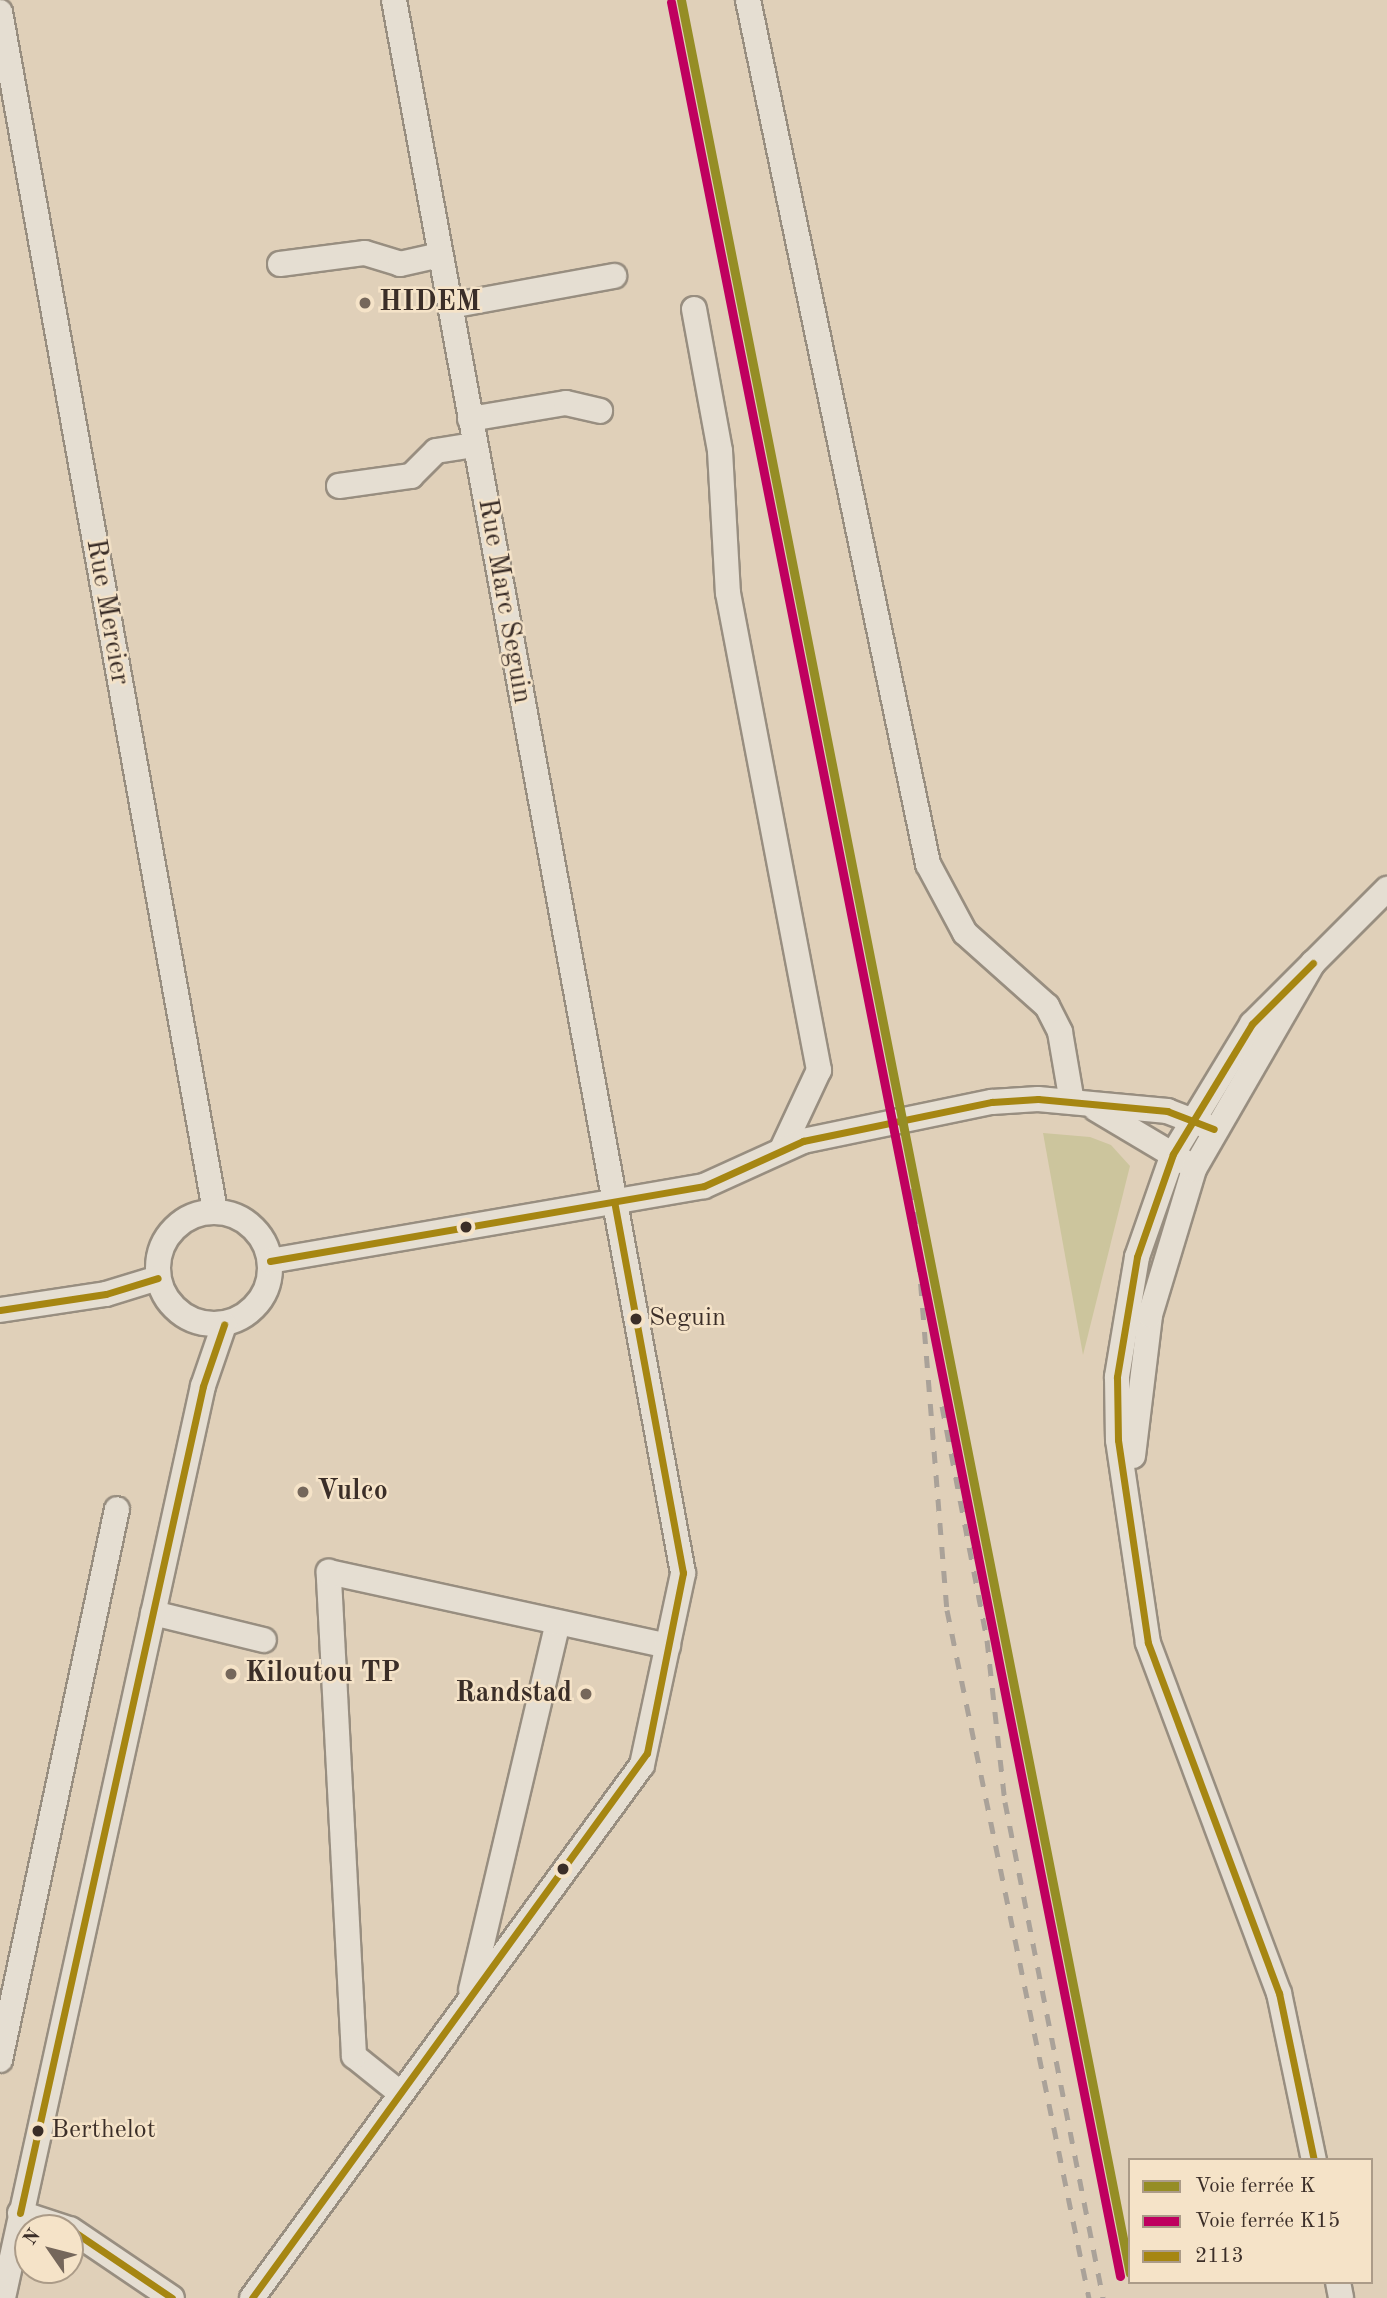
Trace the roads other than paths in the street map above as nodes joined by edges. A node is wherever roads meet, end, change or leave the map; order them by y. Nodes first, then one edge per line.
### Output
1 (394, 0) edge
2 (748, 0) edge
3 (0, 12) edge
4 (440, 255) junction
5 (280, 264) dead end
6 (614, 276) dead end
7 (450, 306) junction
8 (694, 309) dead end
9 (600, 411) dead end
10 (470, 419) junction
11 (475, 445) junction
12 (339, 486) dead end
13 (1387, 889) edge
14 (1313, 963) junction
15 (1081, 1104) junction
16 (1191, 1118) junction
17 (1214, 1129) junction
18 (783, 1147) junction
19 (1173, 1154) junction
20 (1194, 1169) junction
21 (614, 1202) junction
22 (215, 1211) junction
23 (270, 1261) junction
24 (158, 1278) junction
25 (0, 1310) edge
26 (224, 1325) junction
27 (117, 1510) dead end
28 (1129, 1534) junction
29 (153, 1613) junction
30 (558, 1623) junction
31 (264, 1640) dead end
32 (668, 1646) junction
33 (468, 2002) junction
34 (0, 2060) edge
35 (400, 2093) junction
36 (1314, 2158) edge
37 (20, 2213) junction
38 (23, 2214) edge
39 (84, 2239) edge
40 (3, 2298) edge
41 (173, 2298) edge
42 (252, 2298) edge

1 - 4 street, Rue Marc Seguin
2 - 15 street
3 - 22 street, Rue Mercier
4 - 5 street
4 - 7 street, Rue Marc Seguin
6 - 7 street
7 - 10 street, Rue Marc Seguin
8 - 18 street
9 - 10 street
10 - 11 street, Rue Marc Seguin
11 - 12 street
11 - 21 street, Rue Marc Seguin
13 - 14 street
14 - 16 street
14 - 17 street
15 - 16 street
15 - 18 street
15 - 19 street
16 - 17 street
16 - 19 street
17 - 20 street
18 - 21 street
19 - 20 street
19 - 28 street
20 - 28 street
21 - 23 street
21 - 32 street, Rue Marc Seguin
22 - 23 street
22 - 24 street
23 - 26 street
24 - 25 street
24 - 26 street
26 - 29 street
27 - 34 street
28 - 36 street
29 - 31 street
29 - 37 street
30 - 32 street
30 - 33 street
30 - 35 street
32 - 33 street, Rue Marc Seguin
33 - 35 street, Rue Marc Seguin
35 - 42 street, Rue Marc Seguin
37 - 38 street
37 - 40 street
39 - 41 street

